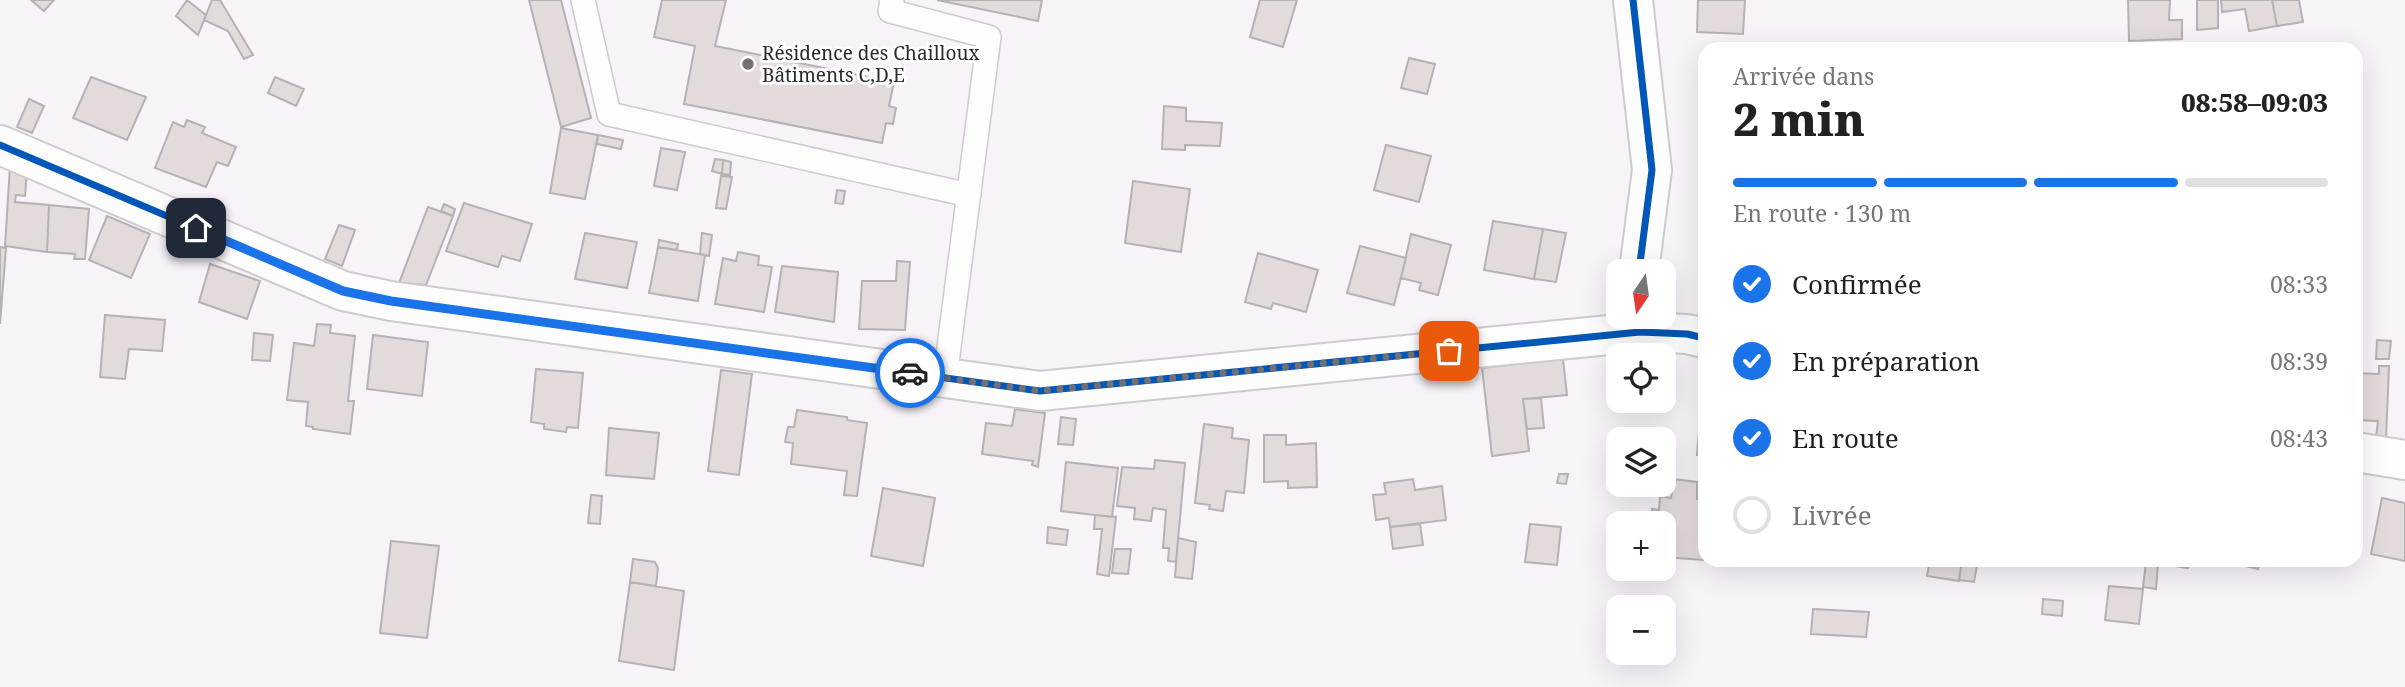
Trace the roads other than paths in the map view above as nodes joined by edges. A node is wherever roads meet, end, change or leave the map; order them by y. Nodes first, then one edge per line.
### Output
1 (583, 0) edge
2 (892, 0) edge
3 (1633, 0) edge
4 (0, 145) edge
5 (969, 195) junction
6 (1641, 259) edge
7 (1606, 329) edge
8 (1660, 329) edge
9 (1698, 337) edge
10 (944, 378) junction
11 (2363, 453) edge
12 (2405, 460) edge

1 - 5 lane
2 - 5 lane
3 - 6 street
4 - 10 street
5 - 10 lane
7 - 10 street
8 - 9 street
11 - 12 street

